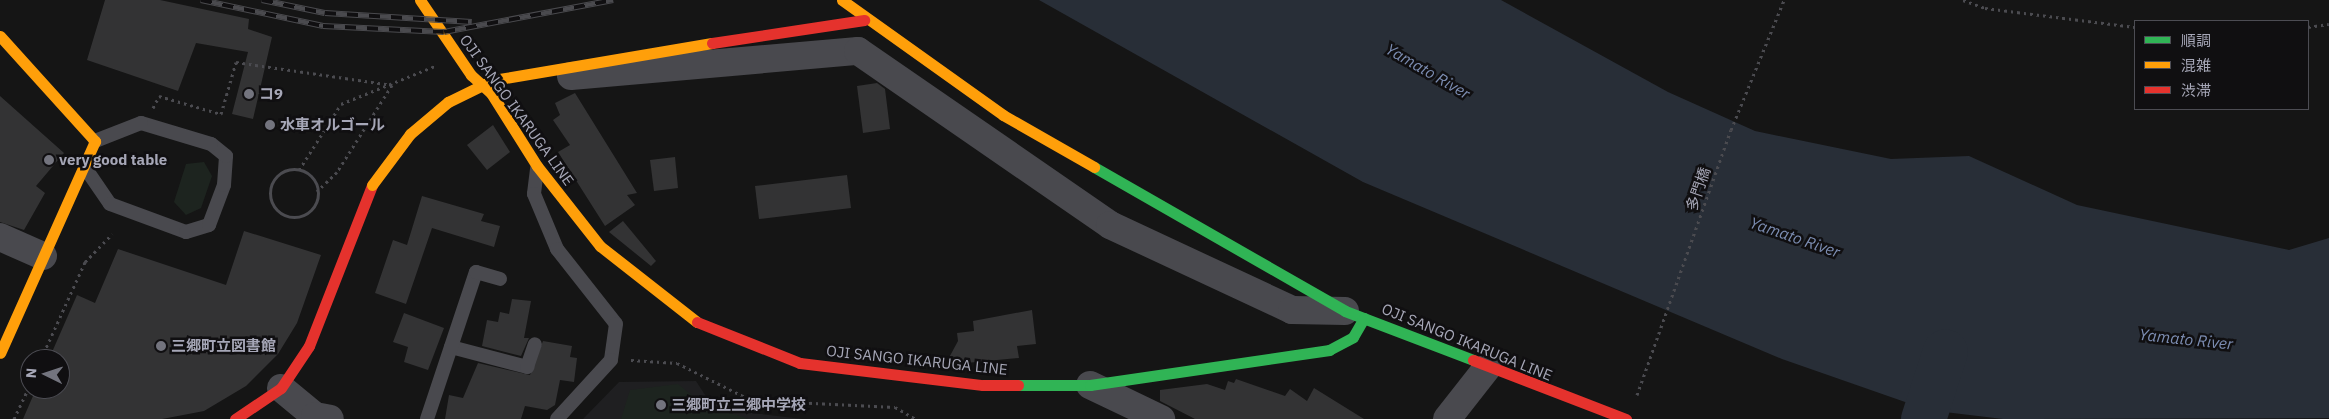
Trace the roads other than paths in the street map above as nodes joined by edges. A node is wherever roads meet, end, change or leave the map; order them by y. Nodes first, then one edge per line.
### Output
1 (420, 0) edge
2 (842, 0) edge
3 (864, 20) junction
4 (0, 36) edge
5 (491, 93) junction
6 (95, 141) junction
7 (537, 166) junction
8 (86, 169) junction
9 (0, 238) edge
10 (43, 256) junction
11 (500, 279) dead end
12 (1355, 315) junction
13 (535, 344) dead end
14 (451, 348) junction
15 (0, 353) edge
16 (1487, 368) junction
17 (1090, 385) junction
18 (281, 388) junction
19 (235, 419) edge
20 (330, 419) edge
21 (427, 419) edge
22 (558, 419) edge
23 (1161, 419) edge
24 (1447, 419) edge
25 (1626, 419) edge

1 - 5 street, OJI SANGO IKARUGA LINE
2 - 3 street
3 - 12 street
3 - 18 street, bridge
4 - 6 street
5 - 7 street, OJI SANGO IKARUGA LINE
5 - 12 street
6 - 8 street
6 - 8 lane
7 - 17 street, OJI SANGO IKARUGA LINE
7 - 22 lane
8 - 10 street
9 - 10 street
10 - 15 street
11 - 14 lane
12 - 16 street, OJI SANGO IKARUGA LINE
12 - 17 street, OJI SANGO IKARUGA LINE
13 - 14 lane
14 - 21 lane
16 - 24 street
16 - 25 street, OJI SANGO IKARUGA LINE
17 - 23 street
18 - 19 street
18 - 20 street

